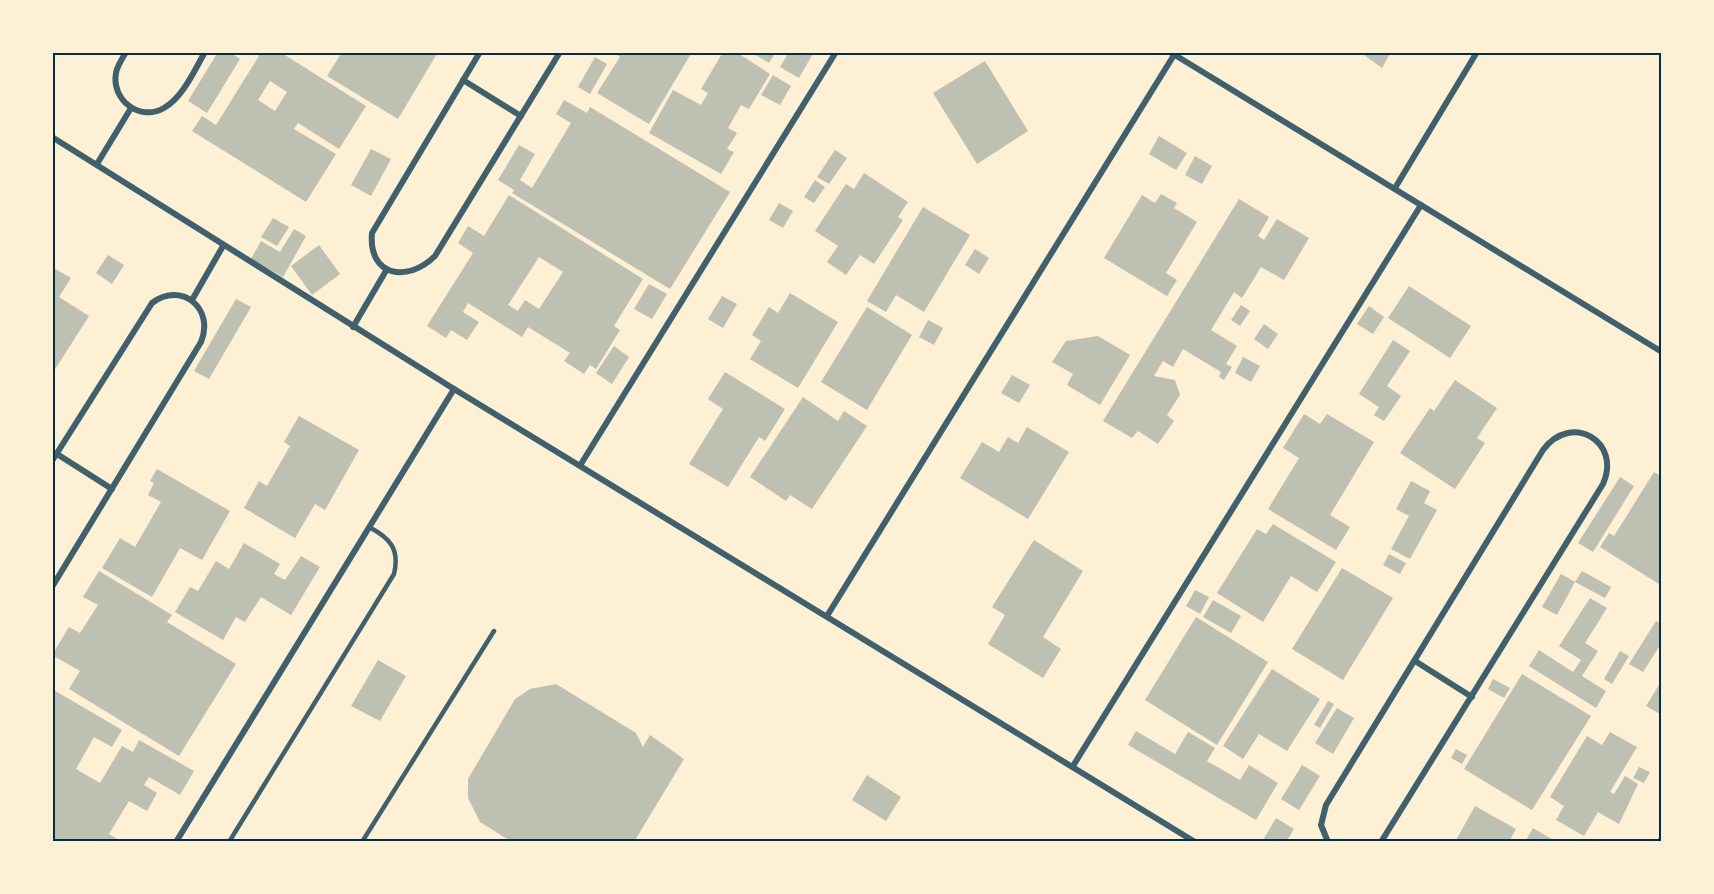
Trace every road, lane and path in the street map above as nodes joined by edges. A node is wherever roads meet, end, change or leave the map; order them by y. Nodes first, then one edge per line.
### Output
1 (126, 52) edge
2 (205, 52) edge
3 (480, 52) edge
4 (560, 52) edge
5 (836, 52) edge
6 (1477, 52) edge
7 (1172, 54) edge
8 (463, 80) junction
9 (131, 108) junction
10 (521, 116) junction
11 (52, 137) edge
12 (97, 164) junction
13 (1395, 188) junction
14 (1421, 205) junction
15 (223, 246) junction
16 (387, 269) junction
17 (192, 300) junction
18 (353, 327) junction
19 (1662, 352) edge
20 (454, 389) junction
21 (57, 454) junction
22 (52, 461) edge
23 (582, 464) junction
24 (112, 489) junction
25 (369, 527) junction
26 (52, 587) edge
27 (827, 616) junction
28 (494, 631) dead end
29 (1414, 660) junction
30 (1472, 697) junction
31 (1073, 766) junction
32 (176, 842) edge
33 (229, 842) edge
34 (362, 842) edge
35 (1195, 842) edge
36 (1328, 842) edge
37 (1381, 842) edge

1 - 9 street
2 - 9 street
3 - 8 street
4 - 10 street
5 - 23 street
6 - 13 street
7 - 13 street
7 - 27 street
8 - 10 street
8 - 16 street
9 - 12 street
10 - 16 street
11 - 12 street
12 - 15 street
13 - 14 street
14 - 19 street
14 - 31 street
15 - 17 street
15 - 18 street
16 - 18 street
17 - 21 street
17 - 24 street
18 - 20 street
20 - 23 street
20 - 25 street
21 - 22 street
21 - 24 street
23 - 27 street
24 - 26 street
25 - 32 street
25 - 33 lane
27 - 31 street
28 - 34 lane
29 - 30 street
29 - 30 street
29 - 36 street
30 - 37 street
31 - 35 street

